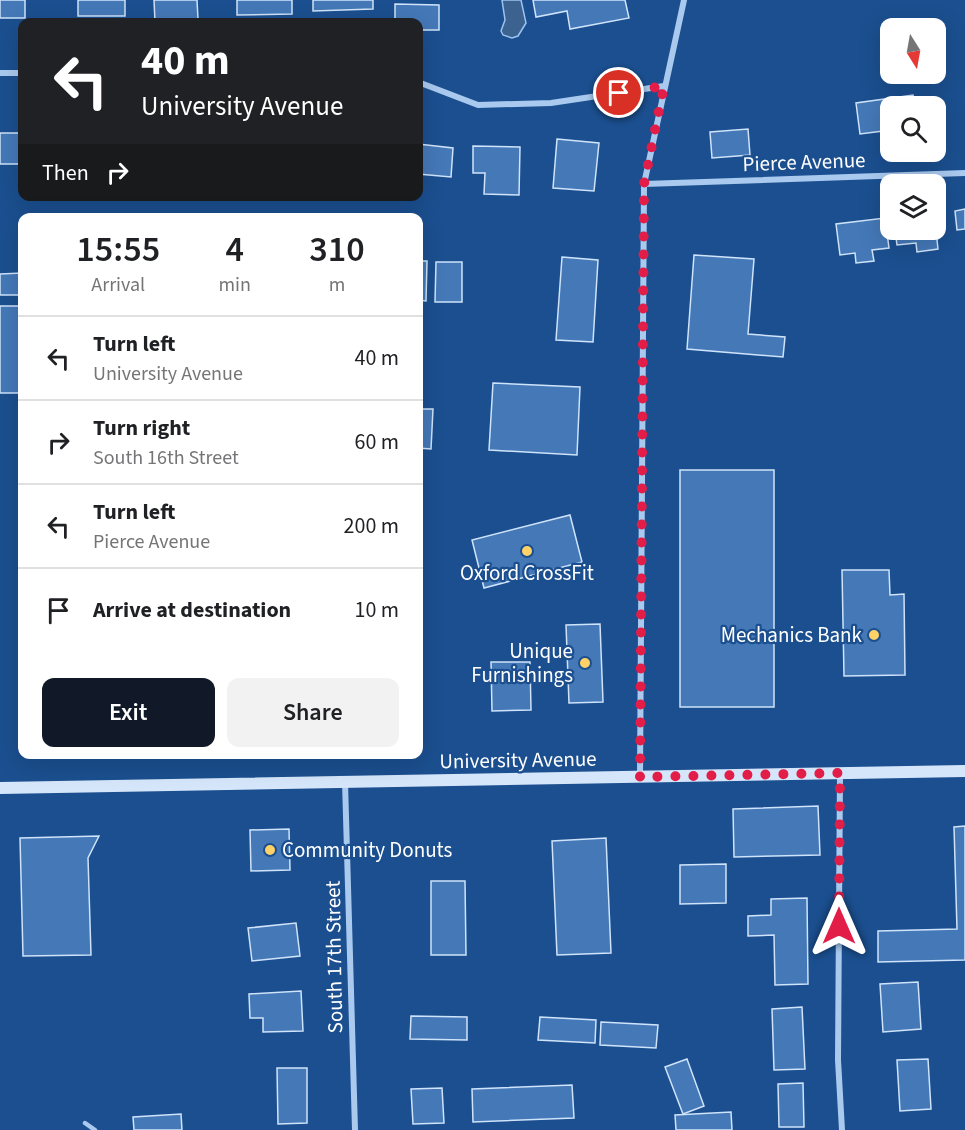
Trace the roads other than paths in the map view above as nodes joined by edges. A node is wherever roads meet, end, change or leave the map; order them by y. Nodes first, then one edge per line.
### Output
1 (684, 0) edge
2 (0, 73) edge
3 (18, 73) edge
4 (423, 84) edge
5 (664, 86) junction
6 (965, 173) edge
7 (644, 184) junction
8 (965, 771) edge
9 (840, 773) junction
10 (640, 777) junction
11 (345, 782) junction
12 (0, 788) edge
13 (85, 1123) dead end
14 (95, 1130) edge
15 (355, 1130) edge
16 (842, 1130) edge

1 - 5 street
2 - 3 street
4 - 5 street
5 - 7 street
6 - 7 street, Pierce Avenue
7 - 10 street
8 - 9 main road, University Avenue
9 - 10 main road, University Avenue
9 - 16 street
10 - 11 main road, University Avenue
11 - 12 main road, University Avenue
11 - 15 street, South 17th Street
13 - 14 lane

